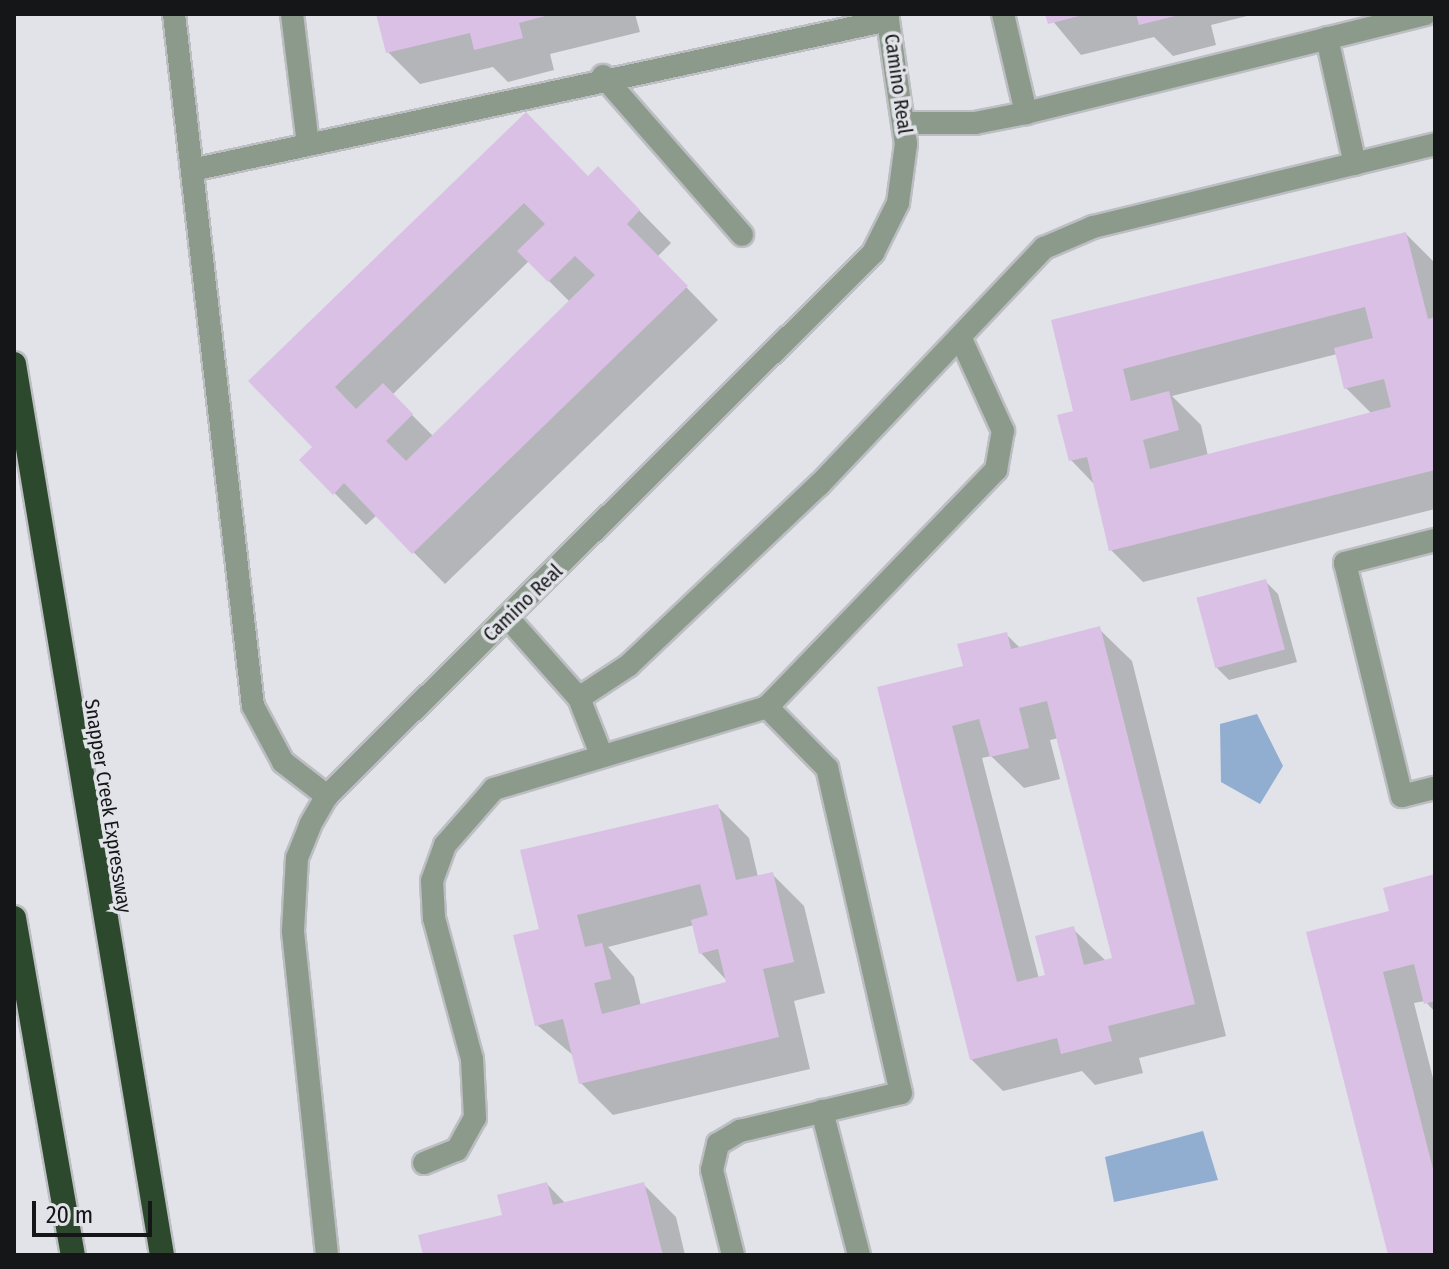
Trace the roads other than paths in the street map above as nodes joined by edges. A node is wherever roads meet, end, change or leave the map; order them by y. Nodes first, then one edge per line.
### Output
1 (174, 14) edge
2 (292, 14) edge
3 (1003, 14) edge
4 (1425, 14) edge
5 (887, 17) edge
6 (1358, 22) edge
7 (1327, 38) junction
8 (603, 76) junction
9 (1026, 113) junction
10 (905, 123) junction
11 (308, 144) junction
12 (1435, 144) edge
13 (1355, 164) junction
14 (192, 170) junction
15 (742, 235) dead end
16 (961, 339) junction
17 (14, 364) edge
18 (1435, 540) edge
19 (507, 617) junction
20 (579, 698) junction
21 (767, 707) junction
22 (601, 754) junction
23 (1435, 788) edge
24 (327, 796) junction
25 (14, 918) edge
26 (822, 1111) junction
27 (424, 1163) dead end
28 (73, 1255) edge
29 (162, 1255) edge
30 (327, 1255) edge
31 (733, 1255) edge
32 (859, 1255) edge

1 - 14 street
2 - 11 street
3 - 9 street
4 - 6 street
5 - 8 street
5 - 10 street, Camino Real
6 - 7 street
7 - 9 street
7 - 13 street
8 - 11 street
8 - 15 street
9 - 10 street
10 - 19 street, Camino Real
11 - 14 street
12 - 13 street
13 - 16 street
14 - 24 street
16 - 20 street
16 - 21 street
17 - 29 highway, Snapper Creek Expressway
18 - 23 street
19 - 20 street
19 - 24 street, Camino Real
20 - 22 street
21 - 22 street
21 - 26 street
22 - 27 street
24 - 30 street, Camino Real
25 - 28 highway
26 - 31 street
26 - 32 street

